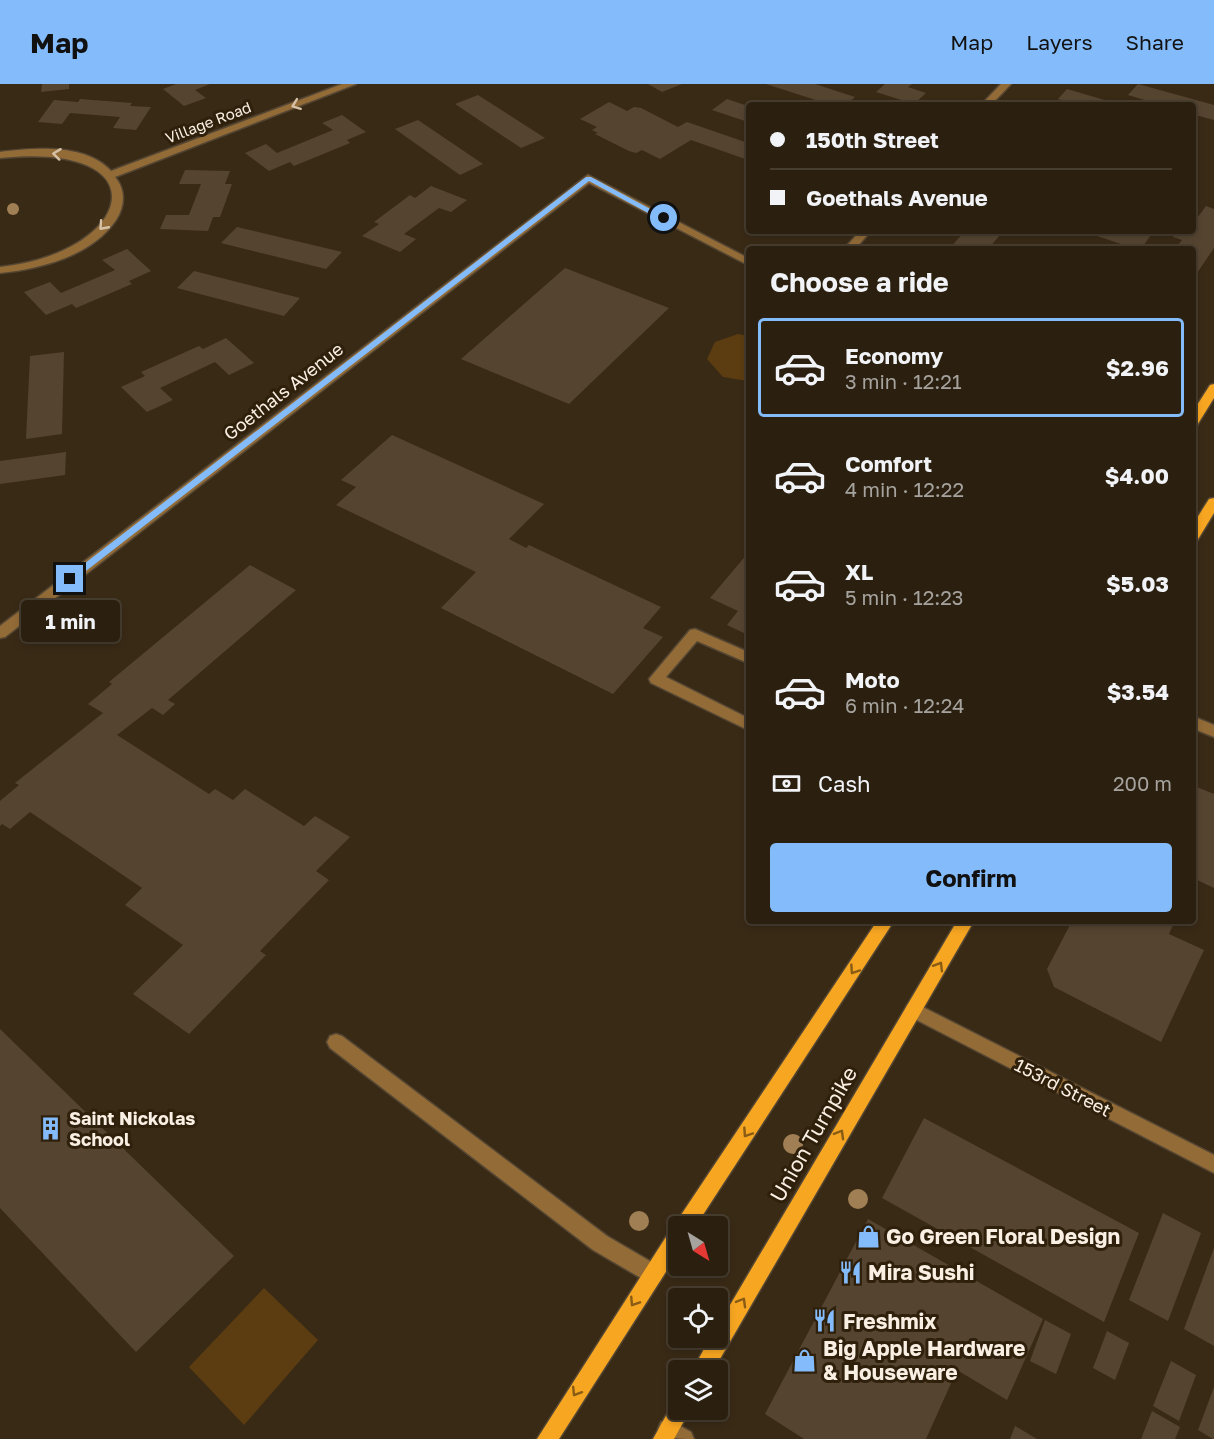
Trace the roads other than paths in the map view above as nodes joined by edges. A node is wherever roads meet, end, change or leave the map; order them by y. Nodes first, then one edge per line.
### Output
1 (351, 84) edge
2 (1006, 84) edge
3 (989, 102) edge
4 (0, 156) edge
5 (110, 175) junction
6 (863, 234) edge
7 (852, 246) edge
8 (746, 261) edge
9 (0, 270) edge
10 (1214, 388) edge
11 (1196, 417) edge
12 (1214, 502) edge
13 (1196, 531) edge
14 (0, 633) edge
15 (746, 657) edge
16 (746, 723) edge
17 (1196, 723) edge
18 (1214, 730) edge
19 (884, 924) edge
20 (964, 924) edge
21 (913, 1010) junction
22 (336, 1042) dead end
23 (1214, 1164) edge
24 (691, 1216) edge
25 (668, 1251) edge
26 (652, 1274) junction
27 (708, 1360) edge
28 (677, 1420) edge
29 (672, 1436) edge
30 (547, 1439) edge

1 -> 5 street, Village Road
2 - 3 street
5 -> 4 street
5 -> 9 street
6 - 7 street
8 - 14 street, Goethals Avenue
10 - 11 main road
12 - 13 main road
15 - 16 street
17 - 18 street
19 -> 24 main road
21 -> 20 main road, Union Turnpike
21 - 23 street, 153rd Street
27 -> 21 main road, Union Turnpike
22 - 26 street
25 - 26 main road
26 -> 30 main road
28 - 29 main road

